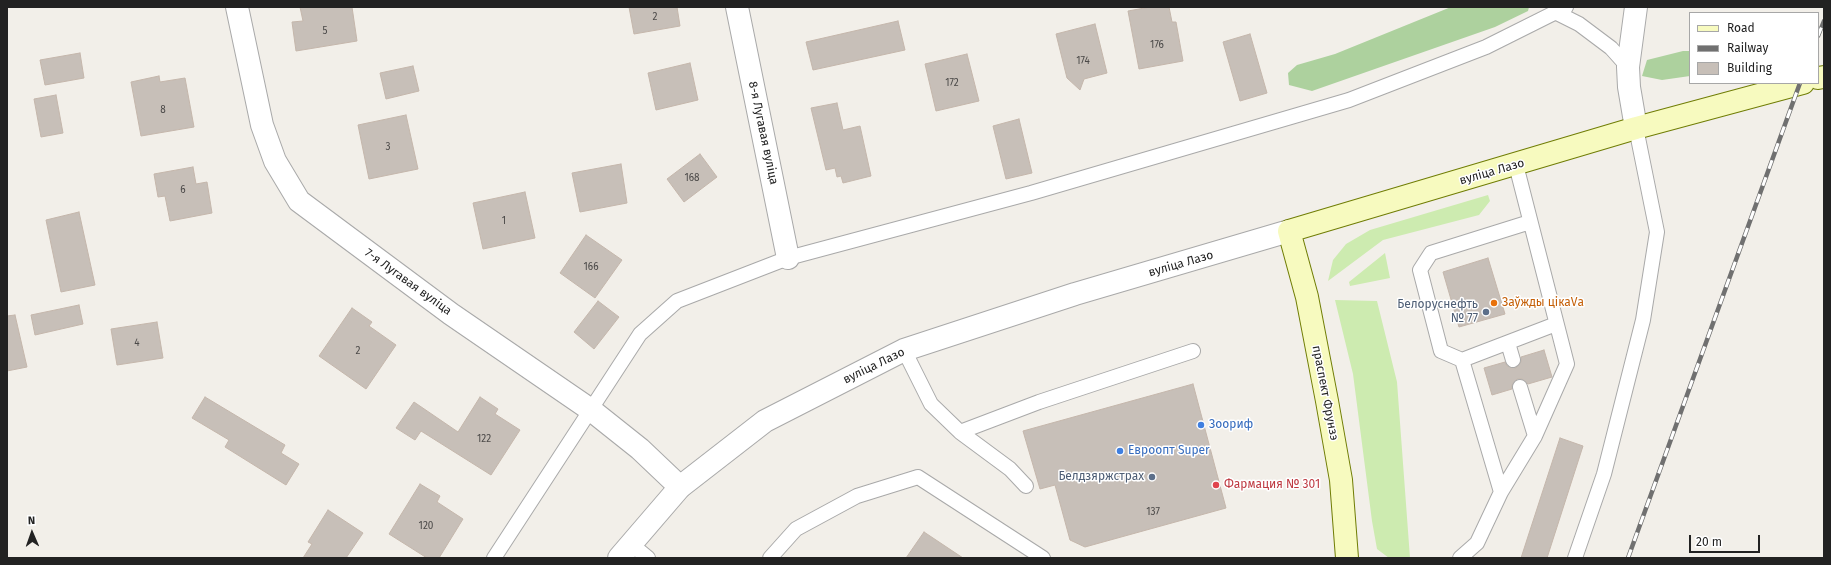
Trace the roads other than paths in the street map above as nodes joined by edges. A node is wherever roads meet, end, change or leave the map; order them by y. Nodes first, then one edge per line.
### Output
1 (237, 7) edge
2 (737, 7) edge
3 (1636, 7) edge
4 (1561, 10) edge
5 (1628, 67) junction
6 (1800, 84) edge
7 (1636, 128) junction
8 (1516, 165) junction
9 (1530, 222) junction
10 (1289, 231) junction
11 (788, 258) junction
12 (1556, 324) junction
13 (1508, 343) junction
14 (904, 350) junction
15 (1193, 351) dead end
16 (1462, 360) junction
17 (1513, 360) dead end
18 (1520, 387) dead end
19 (591, 410) junction
20 (960, 432) junction
21 (1535, 436) junction
22 (1026, 486) dead end
23 (680, 487) junction
24 (1501, 492) junction
25 (625, 551) edge
26 (494, 558) edge
27 (648, 558) edge
28 (770, 558) edge
29 (1043, 558) edge
30 (1347, 558) edge
31 (1460, 558) edge
32 (1575, 558) edge

1 - 19 street, 7-я Лугавая вуліца
2 - 11 street, 8-я Лугавая вуліца
3 - 5 street
4 - 5 lane
4 - 11 lane
5 - 7 street
6 - 7 main road, вуліца Лазо
7 - 8 main road, вуліца Лазо
7 - 32 lane
8 - 9 lane
8 - 10 main road, вуліца Лазо
9 - 12 lane
9 - 16 lane
10 - 14 street, вуліца Лазо
10 - 30 main road, праспект Фрунзэ
11 - 19 lane
12 - 13 lane
12 - 21 lane
13 - 16 lane
13 - 17 lane
14 - 20 lane
14 - 23 street, вуліца Лазо
15 - 20 lane
16 - 24 lane
18 - 21 lane
19 - 23 street, 7-я Лугавая вуліца
19 - 26 lane
20 - 22 lane
21 - 24 lane
23 - 25 street, вуліца Лазо
24 - 31 lane
25 - 27 lane
28 - 29 lane

